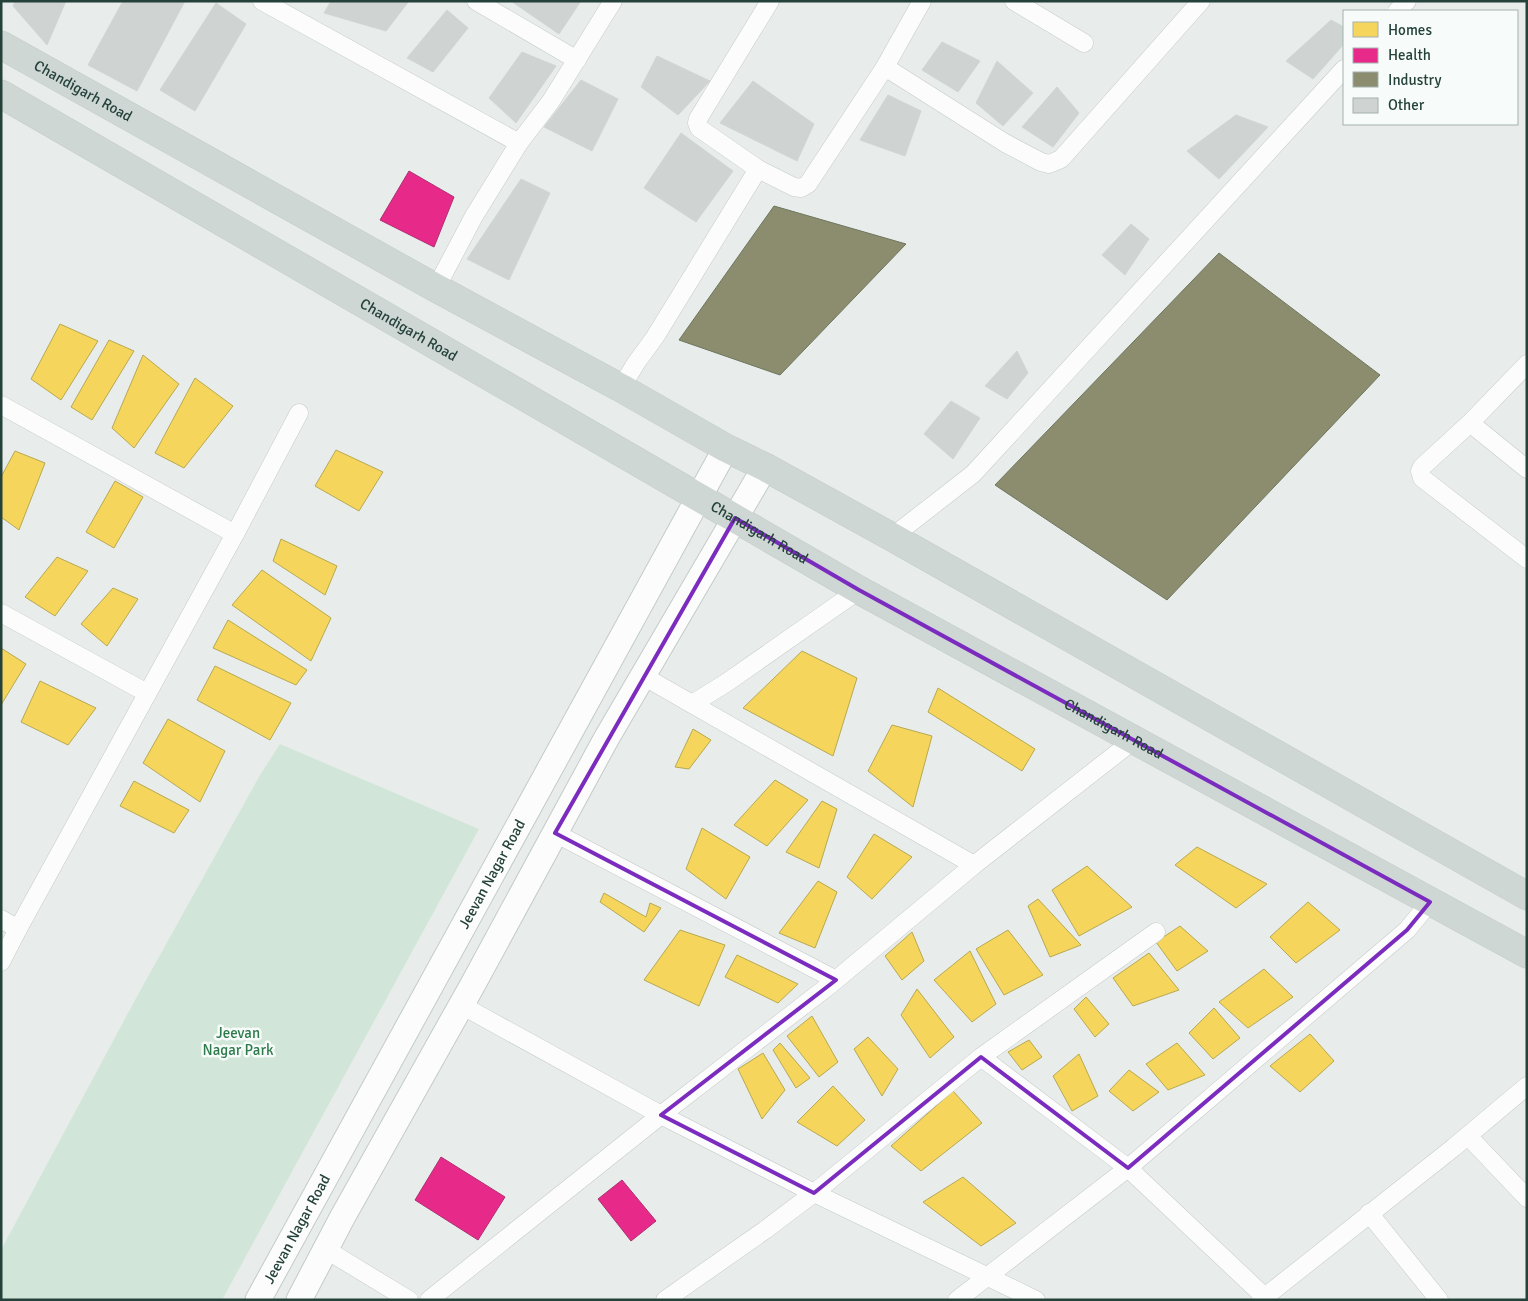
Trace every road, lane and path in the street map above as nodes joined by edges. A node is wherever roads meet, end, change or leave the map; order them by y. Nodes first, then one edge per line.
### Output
1 (262, 1) edge
2 (476, 1) edge
3 (614, 1) edge
4 (770, 1) edge
5 (922, 1) edge
6 (1014, 1) edge
7 (1202, 1) edge
8 (1084, 43) dead end
9 (1, 45) edge
10 (577, 60) junction
11 (885, 67) junction
12 (1343, 70) edge
13 (1, 94) edge
14 (519, 143) junction
15 (758, 169) junction
16 (436, 288) junction
17 (1527, 364) edge
18 (621, 388) junction
19 (1, 405) edge
20 (299, 413) dead end
21 (1470, 423) junction
22 (726, 448) junction
23 (765, 466) junction
24 (1527, 469) edge
25 (699, 497) junction
26 (735, 518) junction
27 (235, 534) junction
28 (892, 537) junction
29 (1527, 559) edge
30 (859, 590) junction
31 (1, 613) edge
32 (643, 676) junction
33 (147, 693) junction
34 (692, 704) junction
35 (1134, 740) junction
36 (555, 833) junction
37 (974, 865) junction
38 (1527, 896) edge
39 (1430, 902) junction
40 (1, 919) edge
41 (18, 929) junction
42 (1156, 932) dead end
43 (1527, 954) edge
44 (1, 962) edge
45 (836, 980) junction
46 (461, 1005) junction
47 (981, 1057) junction
48 (1527, 1086) edge
49 (661, 1115) junction
50 (1468, 1136) junction
51 (1128, 1168) junction
52 (814, 1193) junction
53 (1527, 1198) edge
54 (1369, 1213) junction
55 (326, 1249) junction
56 (988, 1277) junction
57 (1265, 1299) edge
58 (258, 1300) edge
59 (299, 1300) edge
60 (409, 1300) edge
61 (430, 1300) edge
62 (665, 1300) edge
63 (957, 1300) edge
64 (1036, 1300) edge
65 (1439, 1300) edge

1 - 14 street
2 - 10 street
3 - 10 street
4 - 15 street
5 - 11 street
6 - 8 street
7 - 11 street
9 - 16 main road, Chandigarh Road
10 - 14 street
11 - 15 street
12 - 28 street
13 - 25 main road, Chandigarh Road
14 - 16 street
15 - 18 street
16 - 18 main road, Chandigarh Road
17 - 21 street
18 - 22 main road, Chandigarh Road
19 - 27 street
20 - 27 street
21 - 24 street
21 - 29 street
22 - 23 main road, Chandigarh Road
22 - 25 street, Jeevan Nagar Road
23 - 26 street
23 - 28 main road, Chandigarh Road
25 - 26 main road, Chandigarh Road
25 - 58 street, Jeevan Nagar Road
26 - 30 main road, Chandigarh Road
26 - 32 street
27 - 33 street
28 - 38 main road, Chandigarh Road
30 - 34 street
30 - 35 main road, Chandigarh Road
31 - 33 street
32 - 34 street
32 - 36 street
33 - 41 street
34 - 37 street
35 - 37 street
35 - 39 main road, Chandigarh Road
36 - 45 street
36 - 46 street
37 - 45 street
39 - 43 main road, Chandigarh Road
39 - 51 street
40 - 41 street
41 - 44 street
42 - 47 street
45 - 49 street
46 - 49 street
46 - 55 street
47 - 51 street
47 - 52 street
48 - 50 street
49 - 52 street
49 - 61 street
50 - 53 street
50 - 54 street
51 - 56 street
51 - 57 street
52 - 56 street
52 - 62 street
54 - 57 street
54 - 65 street
55 - 59 street
55 - 60 street
56 - 63 street
56 - 64 street

